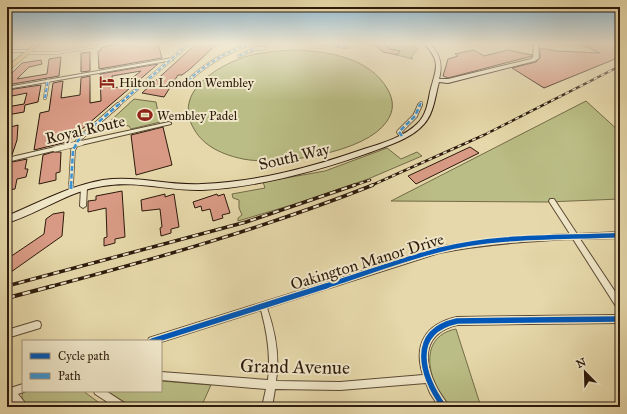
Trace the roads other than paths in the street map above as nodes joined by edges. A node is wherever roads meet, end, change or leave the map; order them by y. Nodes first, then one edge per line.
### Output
1 (151, 62) edge
2 (168, 62) edge
3 (212, 62) edge
4 (439, 62) edge
5 (522, 62) edge
6 (436, 80) junction
7 (48, 81) junction
8 (184, 85) dead end
9 (7, 88) edge
10 (45, 98) dead end
11 (421, 103) dead end
12 (169, 123) dead end
13 (402, 136) junction
14 (7, 160) edge
15 (84, 188) junction
16 (71, 189) dead end
17 (552, 201) dead end
18 (83, 206) dead end
19 (7, 220) edge
20 (620, 235) edge
21 (576, 237) junction
22 (263, 306) junction
23 (620, 306) edge
24 (620, 319) edge
25 (37, 325) dead end
26 (7, 334) edge
27 (155, 340) edge
28 (162, 376) edge
29 (428, 379) junction
30 (271, 385) junction
31 (22, 388) edge
32 (100, 392) edge
33 (8, 393) edge
34 (23, 407) edge
35 (123, 407) edge
36 (267, 407) edge
37 (444, 407) edge

1 - 7 street
2 - 16 street
3 - 8 street
4 - 6 main road, South Way
5 - 6 main road
6 - 13 main road, South Way
7 - 9 street
7 - 10 street
11 - 13 street
12 - 14 street, Royal Route, bridge
13 - 15 main road, South Way
15 - 18 street
15 - 19 main road, South Way
17 - 21 street
20 - 21 street, Oakington Manor Drive
21 - 22 street, Oakington Manor Drive
21 - 23 street
22 - 27 street, Oakington Manor Drive
22 - 30 street
24 - 29 street
25 - 26 street
28 - 30 street, Grand Avenue
29 - 30 street, Grand Avenue
29 - 37 street
30 - 36 street
31 - 33 street
32 - 35 street
33 - 34 street

